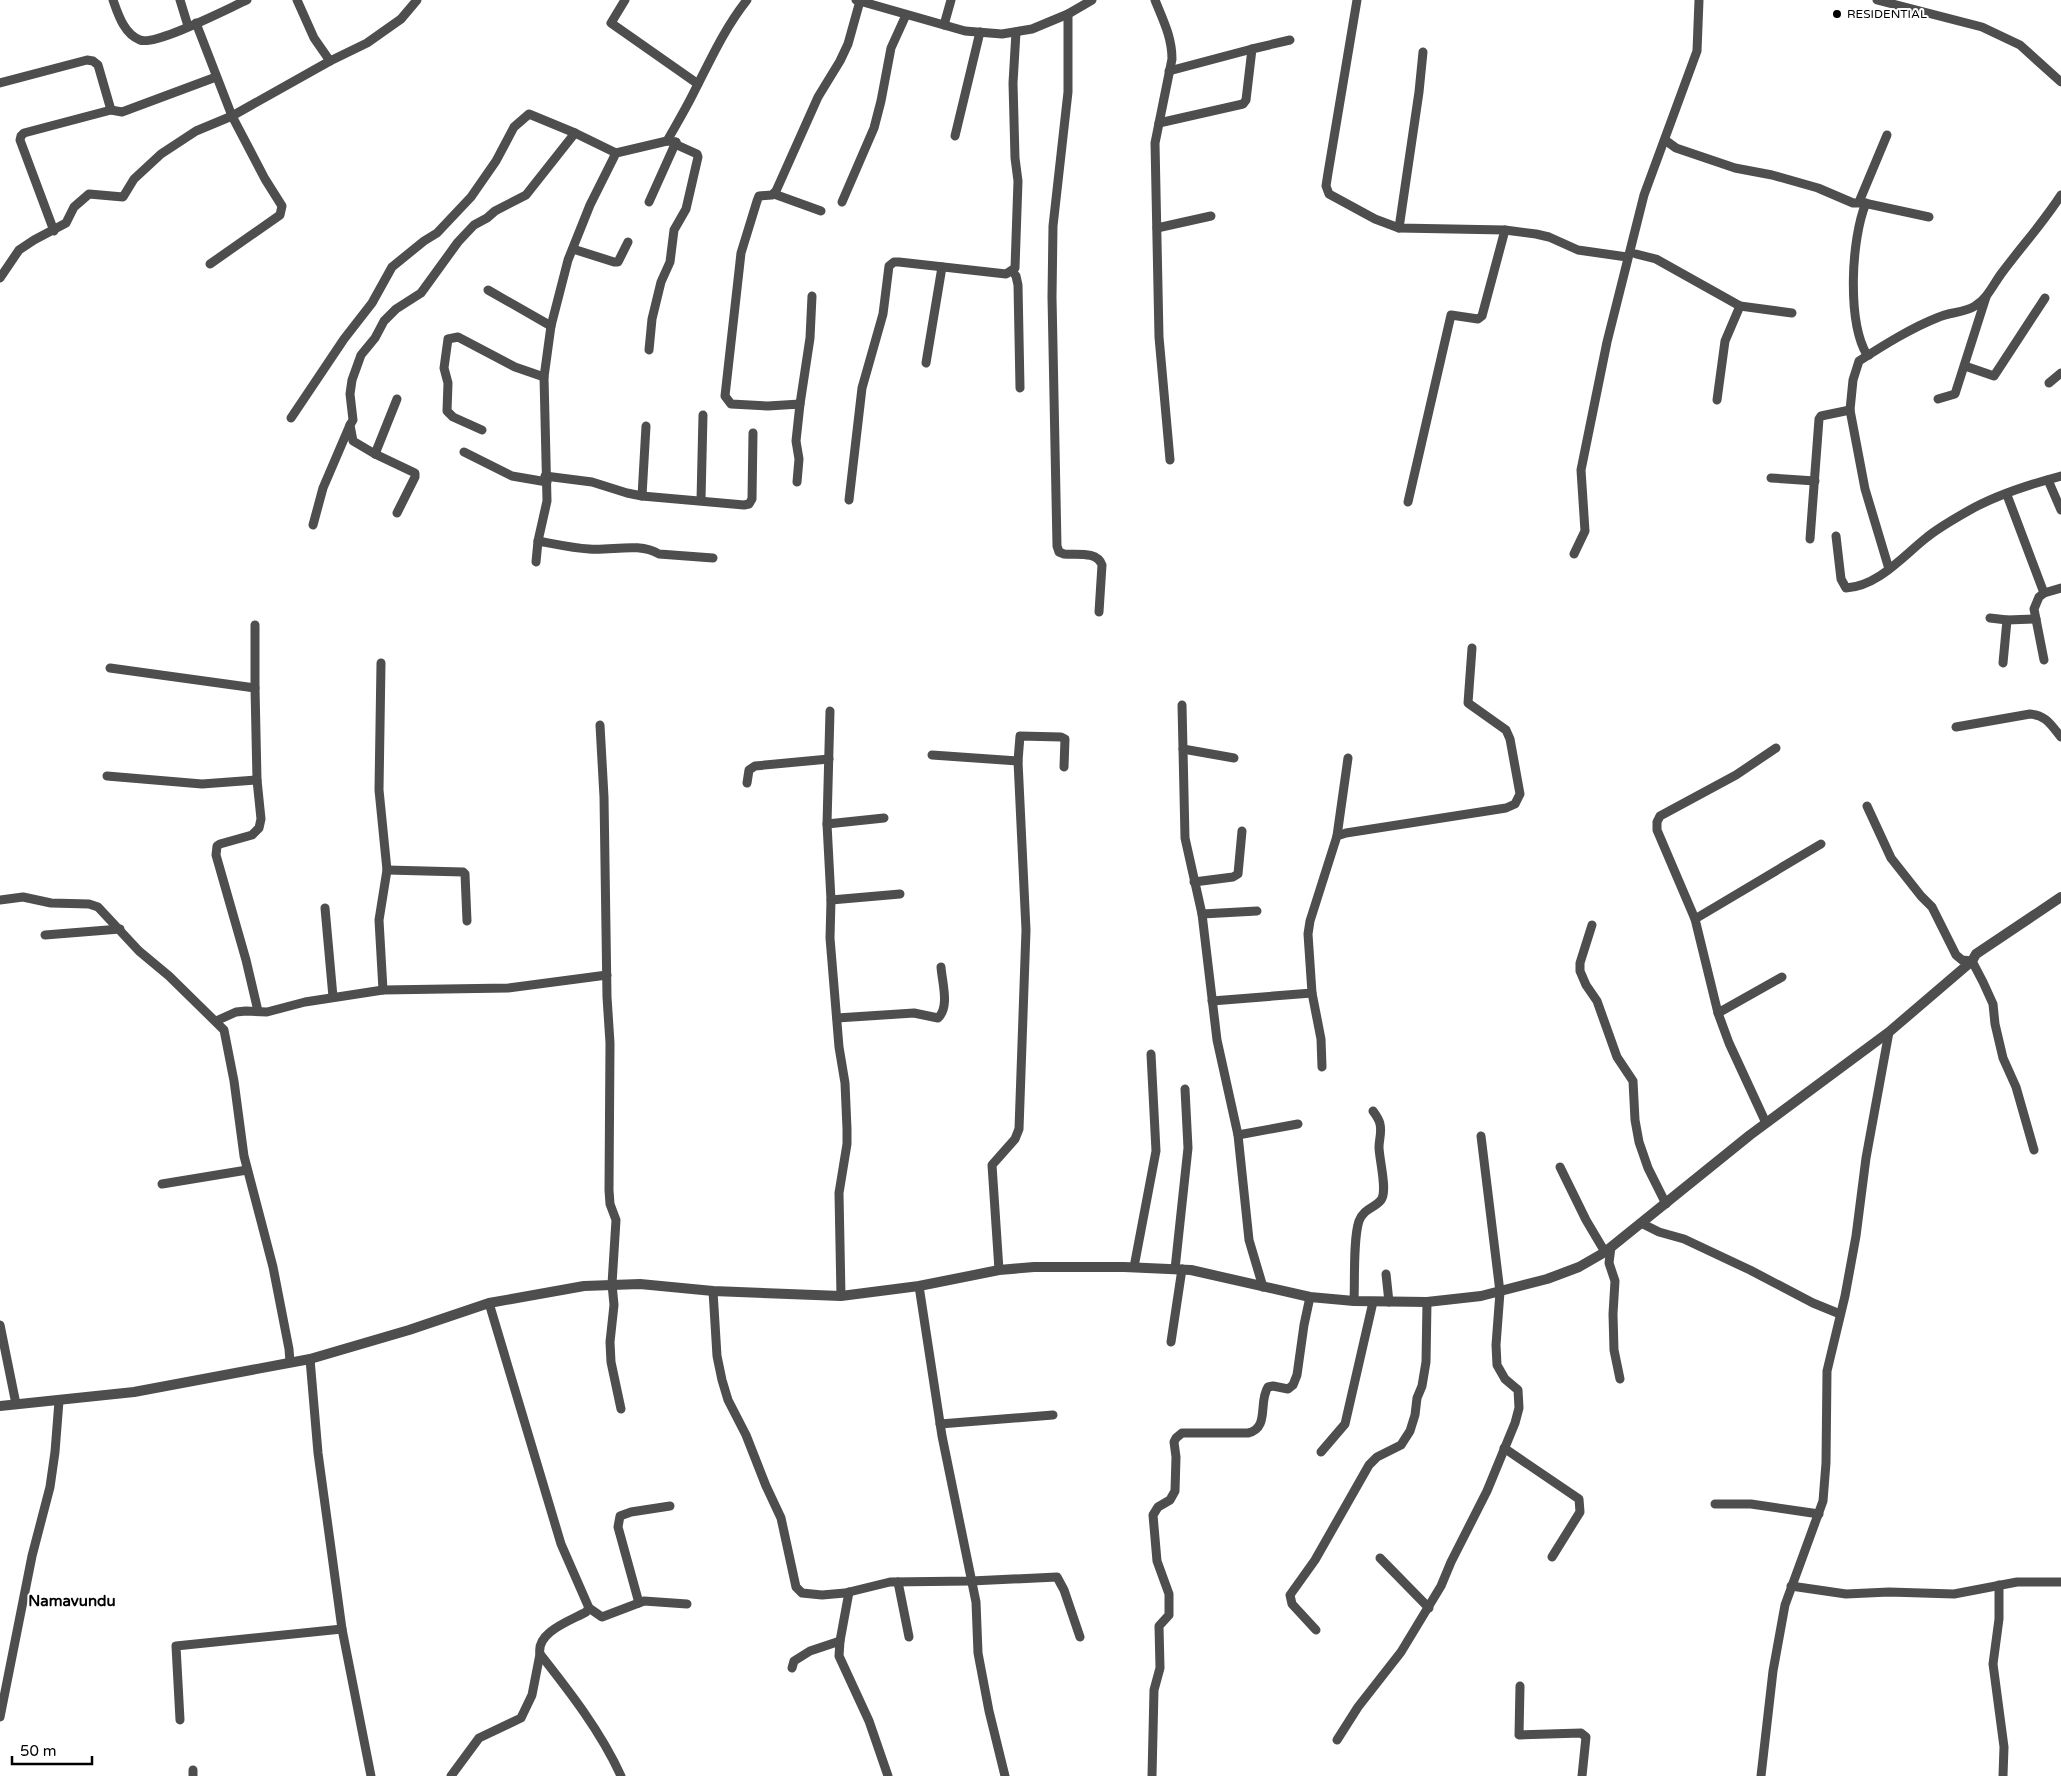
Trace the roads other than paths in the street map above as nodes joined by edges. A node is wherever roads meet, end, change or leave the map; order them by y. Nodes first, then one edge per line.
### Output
1 (113, 0) edge
2 (180, 0) edge
3 (247, 0) edge
4 (297, 0) edge
5 (417, 0) edge
6 (625, 0) edge
7 (747, 0) edge
8 (858, 0) edge
9 (951, 0) edge
10 (1092, 0) edge
11 (1155, 0) edge
12 (1357, 0) edge
13 (1699, 0) edge
14 (1877, 0) edge
15 (874, 3) edge
16 (1068, 14) junction
17 (906, 15) junction
18 (192, 25) junction
19 (944, 25) junction
20 (980, 32) junction
21 (1016, 32) junction
22 (1290, 40) dead end
23 (1252, 49) junction
24 (1423, 52) dead end
25 (330, 62) junction
26 (1169, 71) junction
27 (216, 77) junction
28 (2061, 82) edge
29 (0, 84) edge
30 (698, 84) junction
31 (112, 110) junction
32 (232, 116) junction
33 (1159, 123) junction
34 (575, 133) junction
35 (1887, 135) dead end
36 (955, 136) dead end
37 (1665, 140) junction
38 (671, 142) junction
39 (616, 153) junction
40 (774, 194) junction
41 (2061, 195) edge
42 (649, 202) dead end
43 (842, 202) dead end
44 (1862, 203) junction
45 (821, 211) dead end
46 (1211, 216) dead end
47 (1929, 217) dead end
48 (1157, 228) junction
49 (1399, 228) junction
50 (1505, 230) junction
51 (54, 231) junction
52 (628, 242) dead end
53 (573, 249) junction
54 (1632, 256) junction
55 (210, 264) dead end
56 (942, 266) junction
57 (1012, 271) junction
58 (0, 278) edge
59 (488, 290) dead end
60 (812, 296) dead end
61 (1986, 297) junction
62 (2045, 298) dead end
63 (1740, 306) junction
64 (1792, 313) dead end
65 (552, 326) junction
66 (649, 350) dead end
67 (1869, 355) junction
68 (926, 363) dead end
69 (1965, 366) junction
70 (2061, 373) edge
71 (544, 377) junction
72 (2049, 382) dead end
73 (1020, 388) dead end
74 (397, 399) dead end
75 (1938, 399) dead end
76 (1717, 400) dead end
77 (800, 404) junction
78 (1850, 410) junction
79 (703, 415) dead end
80 (291, 418) dead end
81 (350, 425) junction
82 (646, 426) dead end
83 (482, 430) dead end
84 (753, 433) dead end
85 (464, 452) dead end
86 (375, 454) junction
87 (1170, 460) dead end
88 (2061, 476) edge
89 (1771, 478) dead end
90 (546, 479) junction
91 (2048, 480) junction
92 (1815, 481) junction
93 (797, 482) dead end
94 (2007, 495) junction
95 (642, 496) junction
96 (701, 500) junction
97 (849, 500) dead end
98 (1408, 502) dead end
99 (2061, 510) edge
100 (397, 513) dead end
101 (313, 525) dead end
102 (1836, 536) dead end
103 (1810, 539) dead end
104 (538, 541) junction
105 (1574, 554) dead end
106 (713, 558) dead end
107 (536, 562) dead end
108 (1889, 569) junction
109 (2061, 588) edge
110 (2044, 593) junction
111 (1099, 612) dead end
112 (1990, 618) dead end
113 (2036, 619) junction
114 (2007, 620) junction
115 (255, 625) dead end
116 (1472, 648) dead end
117 (2044, 660) dead end
118 (2003, 662) dead end
119 (381, 663) dead end
120 (110, 668) dead end
121 (255, 688) junction
122 (1182, 705) dead end
123 (830, 711) dead end
124 (600, 725) dead end
125 (1956, 728) dead end
126 (2061, 737) edge
127 (1776, 748) dead end
128 (1183, 749) junction
129 (932, 756) dead end
130 (1234, 758) dead end
131 (1348, 758) dead end
132 (829, 759) junction
133 (1018, 761) junction
134 (1064, 766) dead end
135 (107, 776) dead end
136 (257, 780) junction
137 (747, 783) dead end
138 (1867, 806) dead end
139 (884, 818) dead end
140 (827, 824) junction
141 (1242, 831) dead end
142 (1337, 836) junction
143 (1821, 844) dead end
144 (387, 870) junction
145 (1194, 882) junction
146 (900, 894) dead end
147 (2061, 897) edge
148 (0, 900) edge
149 (831, 900) junction
150 (325, 908) dead end
151 (1257, 911) dead end
152 (1202, 914) junction
153 (1695, 919) junction
154 (467, 921) dead end
155 (1592, 925) dead end
156 (120, 929) junction
157 (45, 935) dead end
158 (1972, 961) junction
159 (941, 967) dead end
160 (607, 975) junction
161 (1782, 977) dead end
162 (383, 990) junction
163 (1312, 993) junction
164 (333, 997) junction
165 (1212, 1001) junction
166 (258, 1012) junction
167 (1718, 1013) junction
168 (837, 1018) junction
169 (216, 1021) junction
170 (1889, 1032) junction
171 (1151, 1054) dead end
172 (1322, 1067) dead end
173 (1185, 1089) dead end
174 (1373, 1111) dead end
175 (1766, 1123) junction
176 (1298, 1124) dead end
177 (1238, 1135) junction
178 (1481, 1136) dead end
179 (2034, 1150) dead end
180 (1560, 1167) dead end
181 (247, 1170) junction
182 (162, 1184) dead end
183 (1666, 1204) junction
184 (1641, 1223) junction
185 (1608, 1249) junction
186 (1134, 1267) junction
187 (1178, 1269) junction
188 (999, 1270) junction
189 (1386, 1274) dead end
190 (612, 1284) junction
191 (919, 1286) junction
192 (1262, 1287) junction
193 (714, 1291) junction
194 (1500, 1292) junction
195 (841, 1296) junction
196 (1310, 1297) junction
197 (1354, 1301) junction
198 (1373, 1302) junction
199 (1389, 1302) junction
200 (1428, 1302) junction
201 (488, 1303) junction
202 (1840, 1314) junction
203 (0, 1324) edge
204 (1171, 1342) dead end
205 (310, 1359) junction
206 (290, 1362) junction
207 (1620, 1379) dead end
208 (60, 1401) junction
209 (16, 1404) junction
210 (0, 1406) edge
211 (621, 1408) dead end
212 (1053, 1415) dead end
213 (940, 1424) junction
214 (1504, 1448) junction
215 (1321, 1452) dead end
216 (1715, 1504) dead end
217 (670, 1506) dead end
218 (1819, 1514) junction
219 (1552, 1557) dead end
220 (1380, 1558) dead end
221 (971, 1581) junction
222 (898, 1582) junction
223 (2061, 1582) edge
224 (1999, 1585) junction
225 (1791, 1586) junction
226 (849, 1592) junction
227 (639, 1603) junction
228 (687, 1604) dead end
229 (589, 1608) junction
230 (1430, 1608) junction
231 (342, 1629) junction
232 (1316, 1630) dead end
233 (909, 1637) dead end
234 (1080, 1637) dead end
235 (840, 1641) junction
236 (540, 1654) junction
237 (792, 1668) dead end
238 (1520, 1686) dead end
239 (0, 1717) edge
240 (180, 1720) dead end
241 (1337, 1740) dead end
242 (371, 1776) edge
243 (452, 1776) edge
244 (621, 1776) edge
245 (888, 1776) edge
246 (1005, 1776) edge
247 (1152, 1776) edge
248 (1582, 1776) edge
249 (1761, 1776) edge
250 (2003, 1776) edge

1 - 18 street
2 - 18 street
3 - 18 street
4 - 25 street
5 - 25 street
6 - 30 street
7 - 30 street
8 - 15 street
8 - 40 street
9 - 19 street
10 - 16 street
11 - 26 street
12 - 49 street
13 - 37 street
14 - 28 street
15 - 17 street
16 - 21 street
16 - 111 street
17 - 19 street
17 - 43 street
18 - 27 street
19 - 20 street
20 - 21 street
20 - 36 street
21 - 57 street
22 - 23 street
23 - 26 street
23 - 33 street
24 - 49 street
25 - 32 street
26 - 33 street
27 - 31 street
27 - 32 street
29 - 31 street
30 - 38 street
31 - 51 street
32 - 51 street
32 - 55 street
33 - 48 street
34 - 39 street
34 - 80 street
34 - 81 street
35 - 44 street
37 - 44 street
37 - 54 street
38 - 39 street
38 - 42 street
38 - 66 street
39 - 53 street
40 - 45 street
40 - 77 street
41 - 61 street
44 - 47 street
44 - 67 street
46 - 48 street
48 - 87 street
49 - 50 street
50 - 54 street
50 - 98 street
51 - 58 street
52 - 53 street
53 - 65 street
54 - 63 street
54 - 105 street
56 - 57 street
56 - 68 street
56 - 97 street
57 - 73 street
59 - 65 street
60 - 77 street
61 - 67 street
61 - 69 street
62 - 69 street
63 - 64 street
63 - 76 street
65 - 71 street
67 - 78 street
69 - 75 street
70 - 72 street
71 - 83 street
71 - 90 street
74 - 86 street
77 - 93 street
78 - 92 street
78 - 108 street
79 - 96 street
81 - 86 street
81 - 101 street
82 - 95 street
84 - 96 street
85 - 90 street
86 - 100 street
88 - 91 street
89 - 92 street
90 - 95 street
90 - 104 street
91 - 94 street
91 - 99 street
92 - 103 street
94 - 108 street
94 - 110 street
95 - 96 street
102 - 108 street
104 - 106 street
104 - 107 street
109 - 110 street
110 - 113 street
112 - 114 street
113 - 114 street
113 - 117 street
114 - 118 street
115 - 121 street
116 - 142 street
119 - 144 street
120 - 121 street
121 - 136 street
122 - 128 street
123 - 132 street
124 - 160 street
125 - 126 street
127 - 153 street
128 - 130 street
128 - 145 street
129 - 133 street
131 - 142 street
132 - 137 street
132 - 140 street
133 - 134 street
133 - 188 street
135 - 136 street
136 - 166 street
138 - 158 street
139 - 140 street
140 - 149 street
141 - 145 street
142 - 163 street
143 - 153 street
144 - 154 street
144 - 162 street
145 - 152 street
146 - 149 street
147 - 158 street
148 - 156 street
149 - 168 street
150 - 164 street
151 - 152 street
152 - 165 street
153 - 167 street
155 - 183 street
156 - 157 street
156 - 169 street
158 - 170 street
158 - 179 street
159 - 168 street
160 - 162 street
160 - 190 street
161 - 167 street
162 - 164 street
163 - 165 street
163 - 172 street
164 - 166 street
165 - 177 street
166 - 169 street
167 - 175 street
168 - 195 street
169 - 181 street
170 - 175 street
170 - 202 street
171 - 186 street
173 - 187 street
174 - 197 street
175 - 183 street
176 - 177 street
177 - 192 street
178 - 194 street
180 - 185 street
181 - 182 street
181 - 206 street
183 - 184 street
184 - 185 street
184 - 202 street
185 - 194 street
185 - 207 street
186 - 187 street
186 - 188 street
187 - 192 street
187 - 204 street
188 - 191 street
189 - 199 street
190 - 193 street
190 - 201 street
190 - 211 street
191 - 195 street
191 - 213 street
192 - 196 street
193 - 195 street
193 - 226 street
194 - 200 street
194 - 214 street
196 - 197 street
196 - 247 street
197 - 198 street
198 - 199 street
198 - 215 street
199 - 200 street
200 - 232 street
201 - 205 street
201 - 229 street
202 - 218 street
203 - 209 street
205 - 206 street
205 - 231 street
206 - 208 street
208 - 209 street
208 - 239 street
209 - 210 street
212 - 213 street
213 - 221 street
214 - 219 street
214 - 230 street
216 - 218 street
217 - 227 street
218 - 225 street
220 - 230 street
221 - 222 street
221 - 234 street
221 - 246 street
222 - 226 street
222 - 233 street
223 - 224 street
224 - 225 street
224 - 250 street
225 - 249 street
226 - 235 street
227 - 228 street
227 - 229 street
229 - 236 street
230 - 241 street
231 - 240 street
231 - 242 street
235 - 237 street
235 - 245 street
236 - 243 street
236 - 244 street
238 - 248 street

